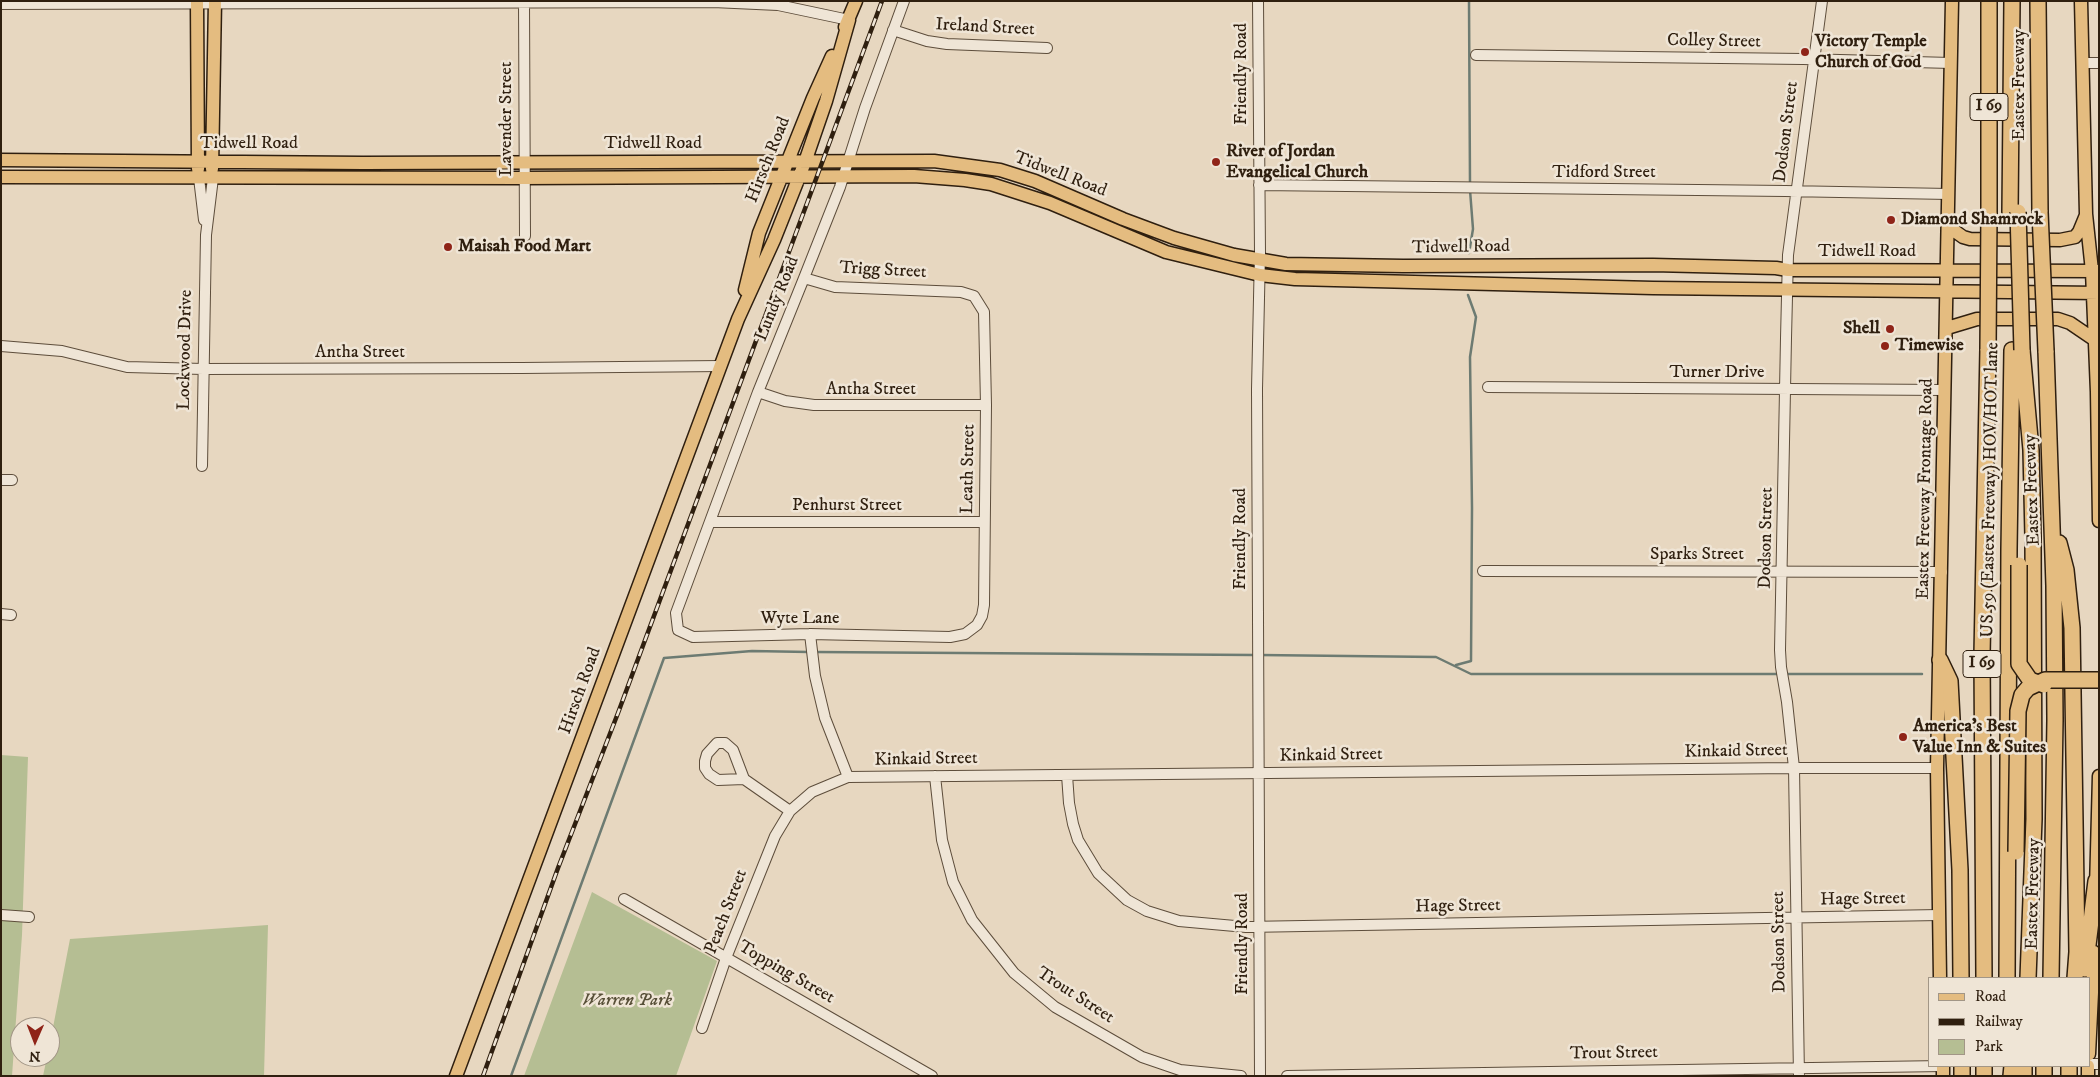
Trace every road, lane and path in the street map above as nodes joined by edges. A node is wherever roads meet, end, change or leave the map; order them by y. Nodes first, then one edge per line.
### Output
1 (856, 1) edge
2 (904, 1) edge
3 (1258, 1) edge
4 (1822, 1) edge
5 (1952, 1) edge
6 (1989, 1) edge
7 (2012, 1) edge
8 (2038, 1) edge
9 (2081, 1) edge
10 (197, 2) edge
11 (215, 2) edge
12 (524, 2) edge
13 (1, 4) edge
14 (849, 20) junction
15 (893, 30) junction
16 (1047, 48) dead end
17 (1476, 55) dead end
18 (1813, 59) junction
19 (1951, 63) junction
20 (2084, 63) junction
21 (2099, 63) edge
22 (1, 160) edge
23 (36, 160) junction
24 (848, 160) junction
25 (197, 162) junction
26 (212, 162) junction
27 (523, 162) junction
28 (632, 162) junction
29 (787, 162) junction
30 (805, 162) junction
31 (363, 163) junction
32 (995, 169) junction
33 (35, 176) junction
34 (781, 176) junction
35 (844, 176) junction
36 (1, 177) edge
37 (632, 177) junction
38 (799, 177) junction
39 (199, 178) junction
40 (212, 178) junction
41 (363, 178) junction
42 (523, 178) junction
43 (990, 184) junction
44 (1259, 185) junction
45 (1796, 191) junction
46 (1949, 194) junction
47 (2086, 214) junction
48 (1120, 224) junction
49 (1949, 227) junction
50 (2089, 227) junction
51 (206, 235) junction
52 (525, 236) dead end
53 (2099, 244) edge
54 (1260, 260) junction
55 (1653, 265) junction
56 (1403, 266) junction
57 (1788, 270) junction
58 (1948, 270) junction
59 (2095, 271) edge
60 (1260, 275) junction
61 (804, 278) junction
62 (1403, 281) junction
63 (1653, 288) junction
64 (1787, 289) junction
65 (961, 292) joint
66 (1947, 292) junction
67 (2096, 293) edge
68 (738, 319) junction
69 (1947, 328) junction
70 (2097, 338) edge
71 (1, 346) edge
72 (2017, 350) junction
73 (721, 366) junction
74 (203, 369) junction
75 (1488, 387) dead end
76 (1785, 390) junction
77 (1945, 390) junction
78 (758, 392) junction
79 (2098, 392) edge
80 (986, 406) junction
81 (202, 466) dead end
82 (2053, 518) junction
83 (2099, 521) edge
84 (710, 522) junction
85 (984, 522) junction
86 (2021, 565) junction
87 (1483, 571) dead end
88 (1782, 572) junction
89 (1942, 572) junction
90 (678, 607) joint
91 (948, 637) joint
92 (811, 639) junction
93 (1940, 660) junction
94 (2099, 680) edge
95 (2036, 683) junction
96 (2054, 683) junction
97 (2099, 686) edge
98 (1794, 768) junction
99 (1938, 768) junction
100 (1258, 773) junction
101 (1067, 775) junction
102 (934, 776) junction
103 (2099, 776) edge
104 (848, 777) junction
105 (744, 779) dead end
106 (790, 811) junction
107 (2019, 852) junction
108 (2096, 881) junction
109 (624, 899) dead end
110 (2097, 914) edge
111 (1939, 915) junction
112 (1, 916) edge
113 (29, 917) dead end
114 (1796, 918) junction
115 (1259, 927) junction
116 (726, 958) junction
117 (1940, 977) edge
118 (1961, 977) edge
119 (1984, 977) edge
120 (2007, 977) edge
121 (2014, 977) edge
122 (2020, 977) edge
123 (2028, 977) edge
124 (2050, 977) edge
125 (2075, 977) edge
126 (2084, 977) edge
127 (702, 1028) dead end
128 (2090, 1036) edge
129 (1928, 1067) edge
130 (1798, 1072) edge
131 (1565, 1073) edge
132 (1420, 1074) edge
133 (456, 1076) edge
134 (932, 1076) edge
135 (1241, 1076) edge
136 (1260, 1076) edge
137 (1287, 1076) edge

1 - 14 main road, Hirsch Road
2 - 15 street, Lundy Road
3 - 44 street, Friendly Road
4 - 18 street, Dodson Street
5 - 19 main road, Eastex Freeway Frontage Road
6 - 119 highway, Eastex Freeway / I 69, bridge
7 - 72 highway, Eastex Freeway / I 69, bridge
8 - 82 highway, Eastex Freeway, bridge
9 - 20 main road
10 - 11 street
10 - 13 street
10 - 25 main road, Lockwood Drive
11 - 12 street
11 - 26 main road, Lockwood Drive
12 - 14 street
12 - 27 street, Lavender Street
14 - 29 main road, Hirsch Road
14 - 30 main road, Hirsch Road
15 - 16 street, Ireland Street
15 - 24 street, Lundy Road
17 - 18 street, Colley Street
18 - 19 street, Colley Street
18 - 45 street, Dodson Street
19 - 46 main road, Eastex Freeway Frontage Road
20 - 21 street
20 - 47 main road
22 - 23 main road, Tidwell Road
23 - 25 main road, Tidwell Road
23 - 33 main road
24 - 30 main road, Tidwell Road
24 - 32 main road, Tidwell Road
24 - 35 street, Lundy Road
25 - 26 main road, Tidwell Road
25 - 39 main road, Lockwood Drive
26 - 31 main road, Tidwell Road
26 - 40 main road, Lockwood Drive
27 - 28 main road, Tidwell Road
27 - 31 main road, Tidwell Road
27 - 42 street, Lavender Street
28 - 29 main road, Tidwell Road
28 - 37 main road
29 - 30 main road, Tidwell Road
29 - 34 main road, Hirsch Road
30 - 38 main road, Hirsch Road
31 - 41 main road
32 - 43 main road
32 - 48 main road, Tidwell Road
33 - 36 main road, Tidwell Road
33 - 39 main road, Tidwell Road
34 - 37 main road, Tidwell Road
34 - 38 main road, Tidwell Road
34 - 68 main road, Hirsch Road
35 - 38 main road, Tidwell Road
35 - 43 main road, Tidwell Road
35 - 61 street, Lundy Road
37 - 42 main road, Tidwell Road
38 - 68 main road, Hirsch Road
39 - 40 main road, Tidwell Road
39 - 51 street, Lockwood Drive
40 - 41 main road, Tidwell Road
40 - 51 street, Lockwood Drive
41 - 42 main road, Tidwell Road
42 - 52 street, Lavender Street
43 - 48 main road, Tidwell Road
44 - 45 street, Tidford Street
44 - 54 street, Friendly Road
45 - 46 street, Tidford Street
45 - 57 street, Dodson Street
46 - 49 main road, Eastex Freeway Frontage Road
47 - 49 main road
47 - 50 main road
48 - 54 main road, Tidwell Road
48 - 60 main road, Tidwell Road
49 - 58 main road, Eastex Freeway Frontage Road
50 - 53 main road
50 - 59 main road
51 - 74 street, Lockwood Drive
54 - 56 main road, Tidwell Road
54 - 60 street, Friendly Road
55 - 56 main road, Tidwell Road
55 - 57 main road, Tidwell Road
55 - 63 main road
56 - 62 main road
57 - 58 main road, Tidwell Road
57 - 64 street, Dodson Street
58 - 59 main road, Tidwell Road
58 - 66 main road, Eastex Freeway Frontage Road
59 - 67 main road
60 - 62 main road, Tidwell Road
60 - 100 street, Friendly Road
61 - 65 street, Trigg Street
61 - 78 street, Lundy Road
62 - 63 main road, Tidwell Road
63 - 64 main road, Tidwell Road
64 - 66 main road, Tidwell Road
64 - 76 street, Dodson Street
65 - 80 street, Leath Street
66 - 67 main road, Tidwell Road
66 - 69 main road, Eastex Freeway Frontage Road
67 - 70 main road
68 - 73 main road, Hirsch Road
69 - 70 main road
69 - 77 main road, Eastex Freeway Frontage Road
70 - 79 main road
71 - 74 street, Antha Street
72 - 86 highway
72 - 120 highway, US 59 (Eastex Freeway) HOV/HOT lane / I 69
72 - 123 highway, Eastex Freeway
73 - 74 street, Antha Street
73 - 133 main road, Hirsch Road
74 - 81 street, Lockwood Drive
75 - 76 street, Turner Drive
76 - 77 street, Turner Drive
76 - 88 street, Dodson Street
77 - 89 main road, Eastex Freeway Frontage Road
78 - 80 street, Antha Street
78 - 84 street, Lundy Road
79 - 83 main road
80 - 85 street, Leath Street
82 - 124 highway, Eastex Freeway
82 - 125 highway
84 - 85 street, Penhurst Street
84 - 90 street, Lundy Road
85 - 91 street, Leath Street
86 - 95 highway, bridge
86 - 96 highway, bridge
87 - 88 street, Sparks Street
88 - 89 street, Sparks Street
88 - 98 street, Dodson Street
89 - 93 main road, Eastex Freeway Frontage Road
90 - 92 street, Wyte Lane
91 - 92 street, Wyte Lane
92 - 104 street
93 - 99 main road, Eastex Freeway Frontage Road
93 - 118 highway
94 - 96 highway, bridge
95 - 96 highway, bridge
95 - 107 highway, bridge
96 - 97 highway
96 - 107 highway
98 - 99 street, Kinkaid Street
98 - 100 street, Kinkaid Street
98 - 114 street, Dodson Street
99 - 111 main road, Eastex Freeway Frontage Road
100 - 101 street, Kinkaid Street
100 - 115 street, Friendly Road
101 - 102 street, Kinkaid Street
101 - 115 street, Hage Street
102 - 104 street, Kinkaid Street
102 - 135 street, Trout Street
103 - 108 main road
104 - 106 street, Kinkaid Street
105 - 106 street
106 - 116 street, Peach Street
107 - 121 highway
107 - 122 highway
108 - 110 main road
108 - 126 highway
109 - 116 street, Topping Street
110 - 128 main road
111 - 114 street, Hage Street
111 - 117 main road, Eastex Freeway Frontage Road
112 - 113 street
114 - 115 street, Hage Street
114 - 130 street, Dodson Street
115 - 136 street, Friendly Road
116 - 127 street, Peach Street
116 - 134 street, Topping Street
129 - 130 street, Trout Street
130 - 131 street, Trout Street
131 - 132 street, Trout Street
132 - 137 street, Trout Street

